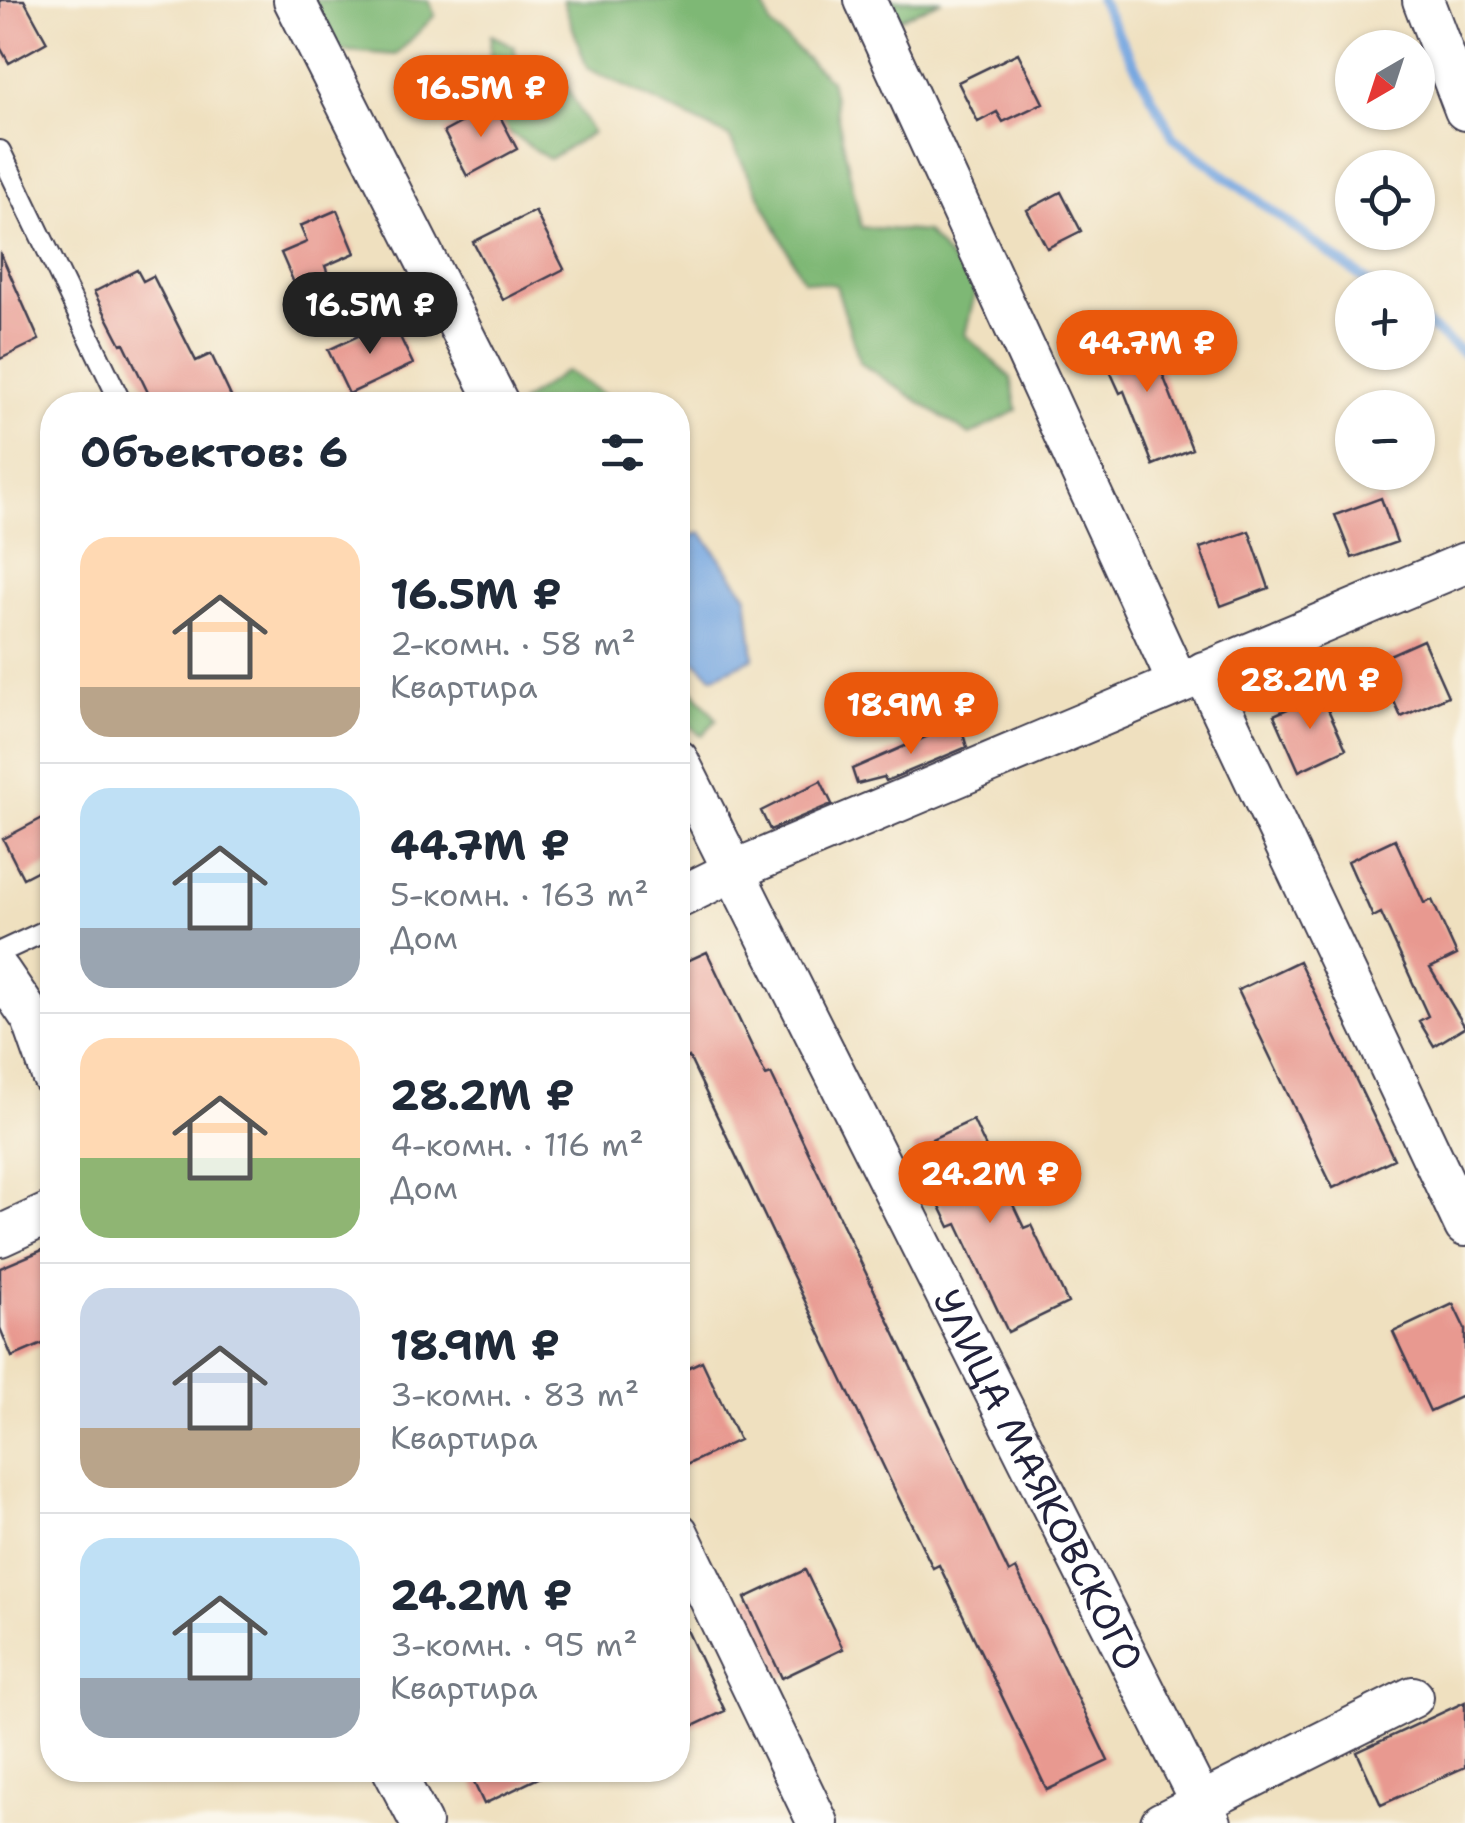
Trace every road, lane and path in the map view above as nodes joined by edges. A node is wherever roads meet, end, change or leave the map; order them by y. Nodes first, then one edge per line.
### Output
1 (294, 0) edge
2 (865, 0) edge
3 (1423, 0) edge
4 (1465, 110) edge
5 (0, 151) edge
6 (116, 392) edge
7 (491, 392) edge
8 (1465, 562) edge
9 (1191, 678) junction
10 (690, 784) edge
11 (734, 871) junction
12 (690, 892) edge
13 (40, 934) edge
14 (0, 952) edge
15 (0, 972) edge
16 (40, 1042) edge
17 (40, 1218) edge
18 (1465, 1226) edge
19 (0, 1236) edge
20 (690, 1558) edge
21 (1413, 1698) dead end
22 (400, 1782) edge
23 (1206, 1813) edge
24 (421, 1823) edge
25 (818, 1823) edge
26 (1161, 1823) edge

1 - 7 street
2 - 9 street
3 - 4 street
5 - 6 lane
8 - 9 street
9 - 11 street
9 - 18 street
10 - 11 street, УЛИЦА МАЯКОВСКОГО
11 - 12 street
11 - 23 street, УЛИЦА МАЯКОВСКОГО
13 - 14 lane
15 - 16 street
17 - 19 street
20 - 25 street
21 - 23 street
22 - 24 street
23 - 26 street

